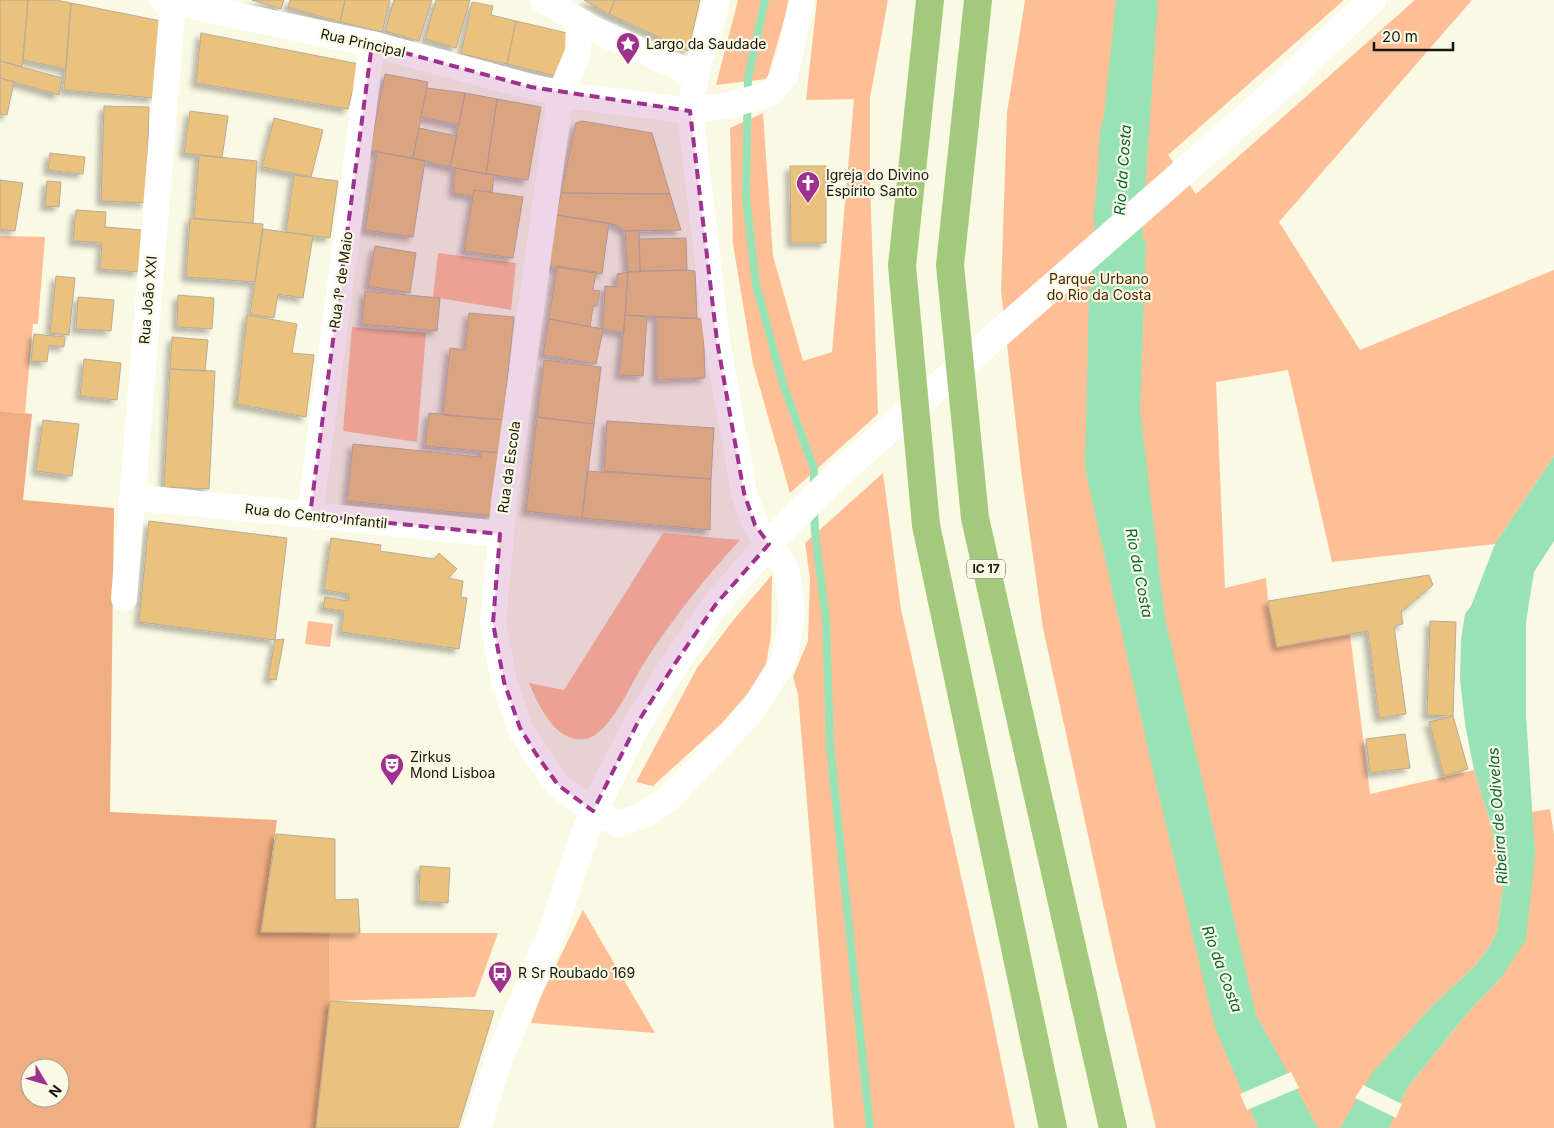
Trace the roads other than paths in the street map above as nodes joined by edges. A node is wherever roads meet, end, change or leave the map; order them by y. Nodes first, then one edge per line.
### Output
1 (544, 0) edge
2 (717, 0) edge
3 (802, 0) edge
4 (930, 0) edge
5 (978, 0) edge
6 (1372, 0) edge
7 (168, 1) edge
8 (579, 21) junction
9 (372, 44) junction
10 (696, 75) junction
11 (561, 92) junction
12 (690, 111) junction
13 (132, 497) junction
14 (310, 515) junction
15 (500, 534) junction
16 (124, 598) dead end
17 (593, 811) junction
18 (477, 1128) edge
19 (1053, 1128) edge
20 (1112, 1128) edge

1 - 8 street
2 - 10 street, Rua da Escola
3 - 12 street, Rua Principal
4 - 19 highway
5 - 20 highway, IC 17
6 - 17 street
7 - 9 street, Rua Principal
7 - 13 street, Rua João XXI
8 - 10 street
8 - 11 street, Rua da Escola
9 - 11 street, Rua Principal
9 - 14 street, Rua 1º de Maio
10 - 12 street, Rua da Escola
11 - 12 street, Rua Principal
11 - 15 street, Rua da Escola
12 - 17 street, Rua da Escola
13 - 14 street, Rua do Centro Infantil
13 - 16 street, Rua João XXI
14 - 15 street, Rua do Centro Infantil
15 - 17 street, Rua da Escola
17 - 18 street

